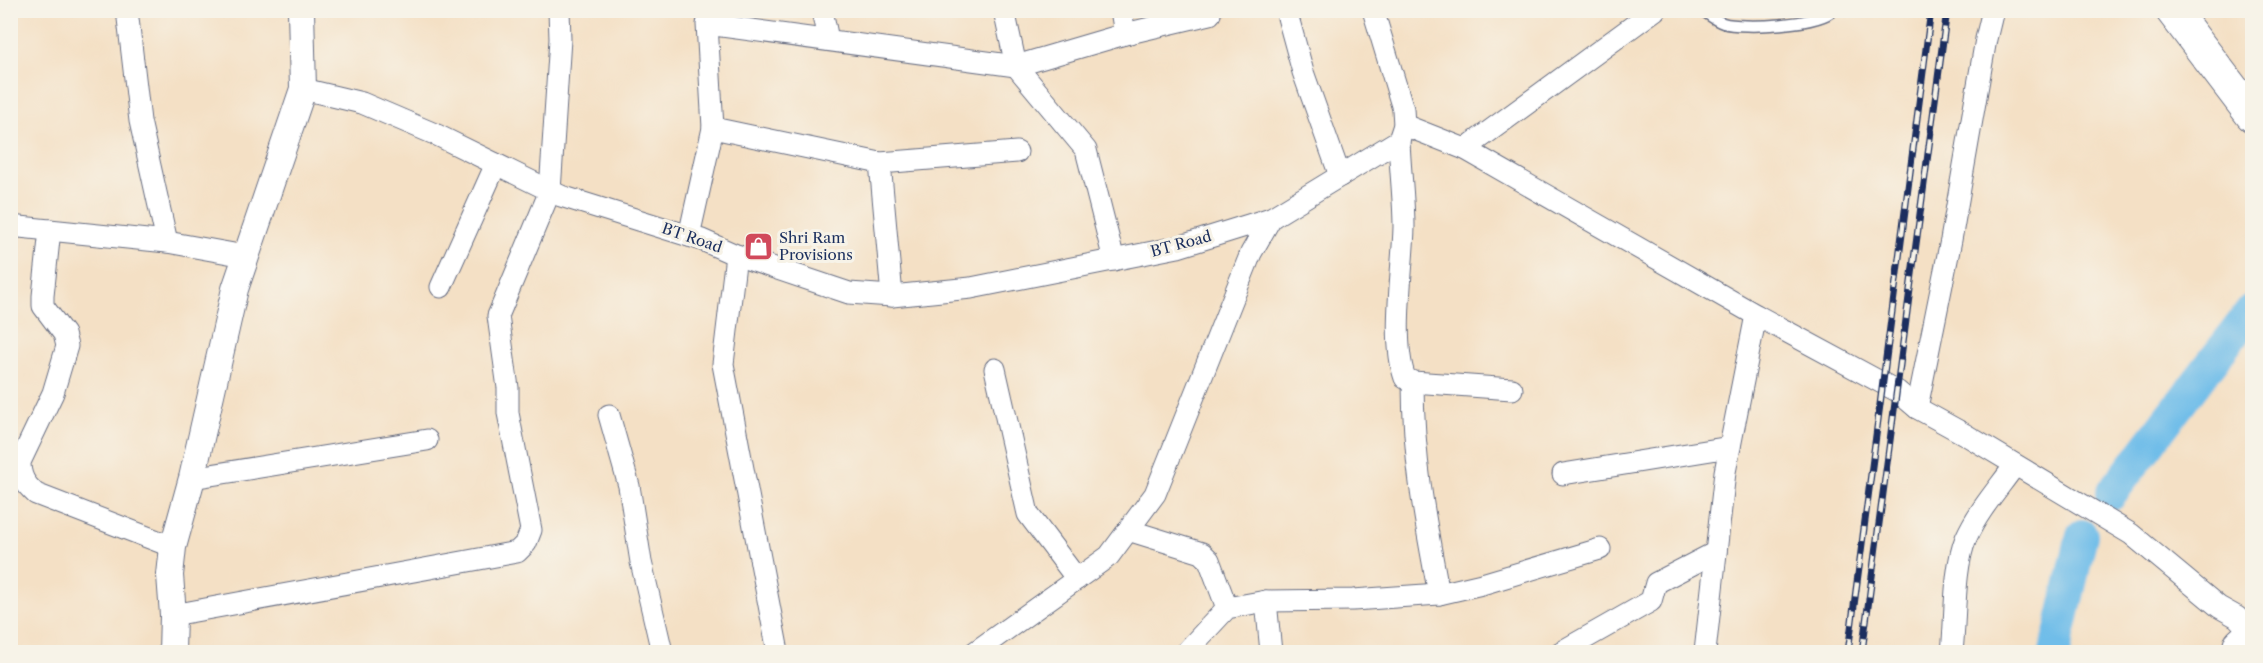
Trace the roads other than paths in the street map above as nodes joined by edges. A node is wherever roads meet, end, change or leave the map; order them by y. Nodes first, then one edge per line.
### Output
1 (126, 10) edge
2 (301, 10) edge
3 (560, 10) edge
4 (822, 10) edge
5 (1004, 10) edge
6 (1121, 10) edge
7 (1286, 10) edge
8 (1373, 10) edge
9 (1655, 10) edge
10 (1702, 10) edge
11 (1833, 10) edge
12 (1993, 10) edge
13 (2172, 10) edge
14 (1210, 14) dead end
15 (706, 17) edge
16 (1125, 34) junction
17 (828, 40) junction
18 (1016, 66) junction
19 (303, 88) junction
20 (2253, 115) edge
21 (713, 128) junction
22 (1401, 133) junction
23 (1465, 149) junction
24 (1017, 152) dead end
25 (880, 163) junction
26 (496, 164) junction
27 (1340, 176) junction
28 (550, 190) junction
29 (1271, 218) junction
30 (10, 226) edge
31 (50, 230) junction
32 (689, 236) junction
33 (167, 242) junction
34 (736, 255) junction
35 (245, 256) junction
36 (1114, 260) junction
37 (441, 287) dead end
38 (892, 296) junction
39 (1756, 315) junction
40 (995, 369) dead end
41 (1413, 382) junction
42 (1512, 389) dead end
43 (1917, 408) junction
44 (609, 415) dead end
45 (427, 440) dead end
46 (1730, 447) junction
47 (2015, 465) junction
48 (1563, 474) dead end
49 (192, 478) junction
50 (1128, 530) junction
51 (173, 548) junction
52 (1600, 549) dead end
53 (1716, 552) junction
54 (1077, 579) junction
55 (1439, 594) junction
56 (1266, 601) junction
57 (1227, 608) junction
58 (173, 615) junction
59 (2245, 643) edge
60 (172, 652) edge
61 (662, 652) edge
62 (778, 652) edge
63 (975, 652) edge
64 (1186, 652) edge
65 (1271, 652) edge
66 (1561, 652) edge
67 (1705, 652) edge
68 (1952, 652) edge

1 - 33 street
2 - 19 street
3 - 28 street
4 - 17 street
5 - 18 street
6 - 16 street
7 - 27 street
8 - 22 street
9 - 23 street
10 - 11 lane
12 - 43 street
13 - 20 main road
14 - 16 street
15 - 17 street
15 - 21 street
16 - 18 street
17 - 18 street
18 - 36 street
19 - 26 street, BT Road
19 - 35 street
21 - 25 street
21 - 32 street
22 - 23 street
22 - 27 street
22 - 41 street
23 - 39 street
24 - 25 street
25 - 38 street
26 - 28 street, BT Road
26 - 37 street
27 - 29 street
28 - 32 street, BT Road
28 - 58 street
29 - 36 street, BT Road
29 - 50 street
30 - 31 street
31 - 33 street
31 - 51 street
32 - 34 street, BT Road
33 - 35 street
34 - 38 street, BT Road
34 - 62 street
35 - 49 street
36 - 38 street, BT Road
39 - 43 street
39 - 46 street
40 - 54 street
41 - 42 street
41 - 55 street
43 - 47 street
44 - 61 street
45 - 49 street
46 - 48 street
46 - 53 street
47 - 59 street
47 - 68 street
49 - 51 street
50 - 54 street
50 - 57 street
51 - 58 street
52 - 55 street
53 - 66 street
53 - 67 street
54 - 63 street
55 - 56 street
56 - 57 street
56 - 65 street
57 - 64 street
58 - 60 street

